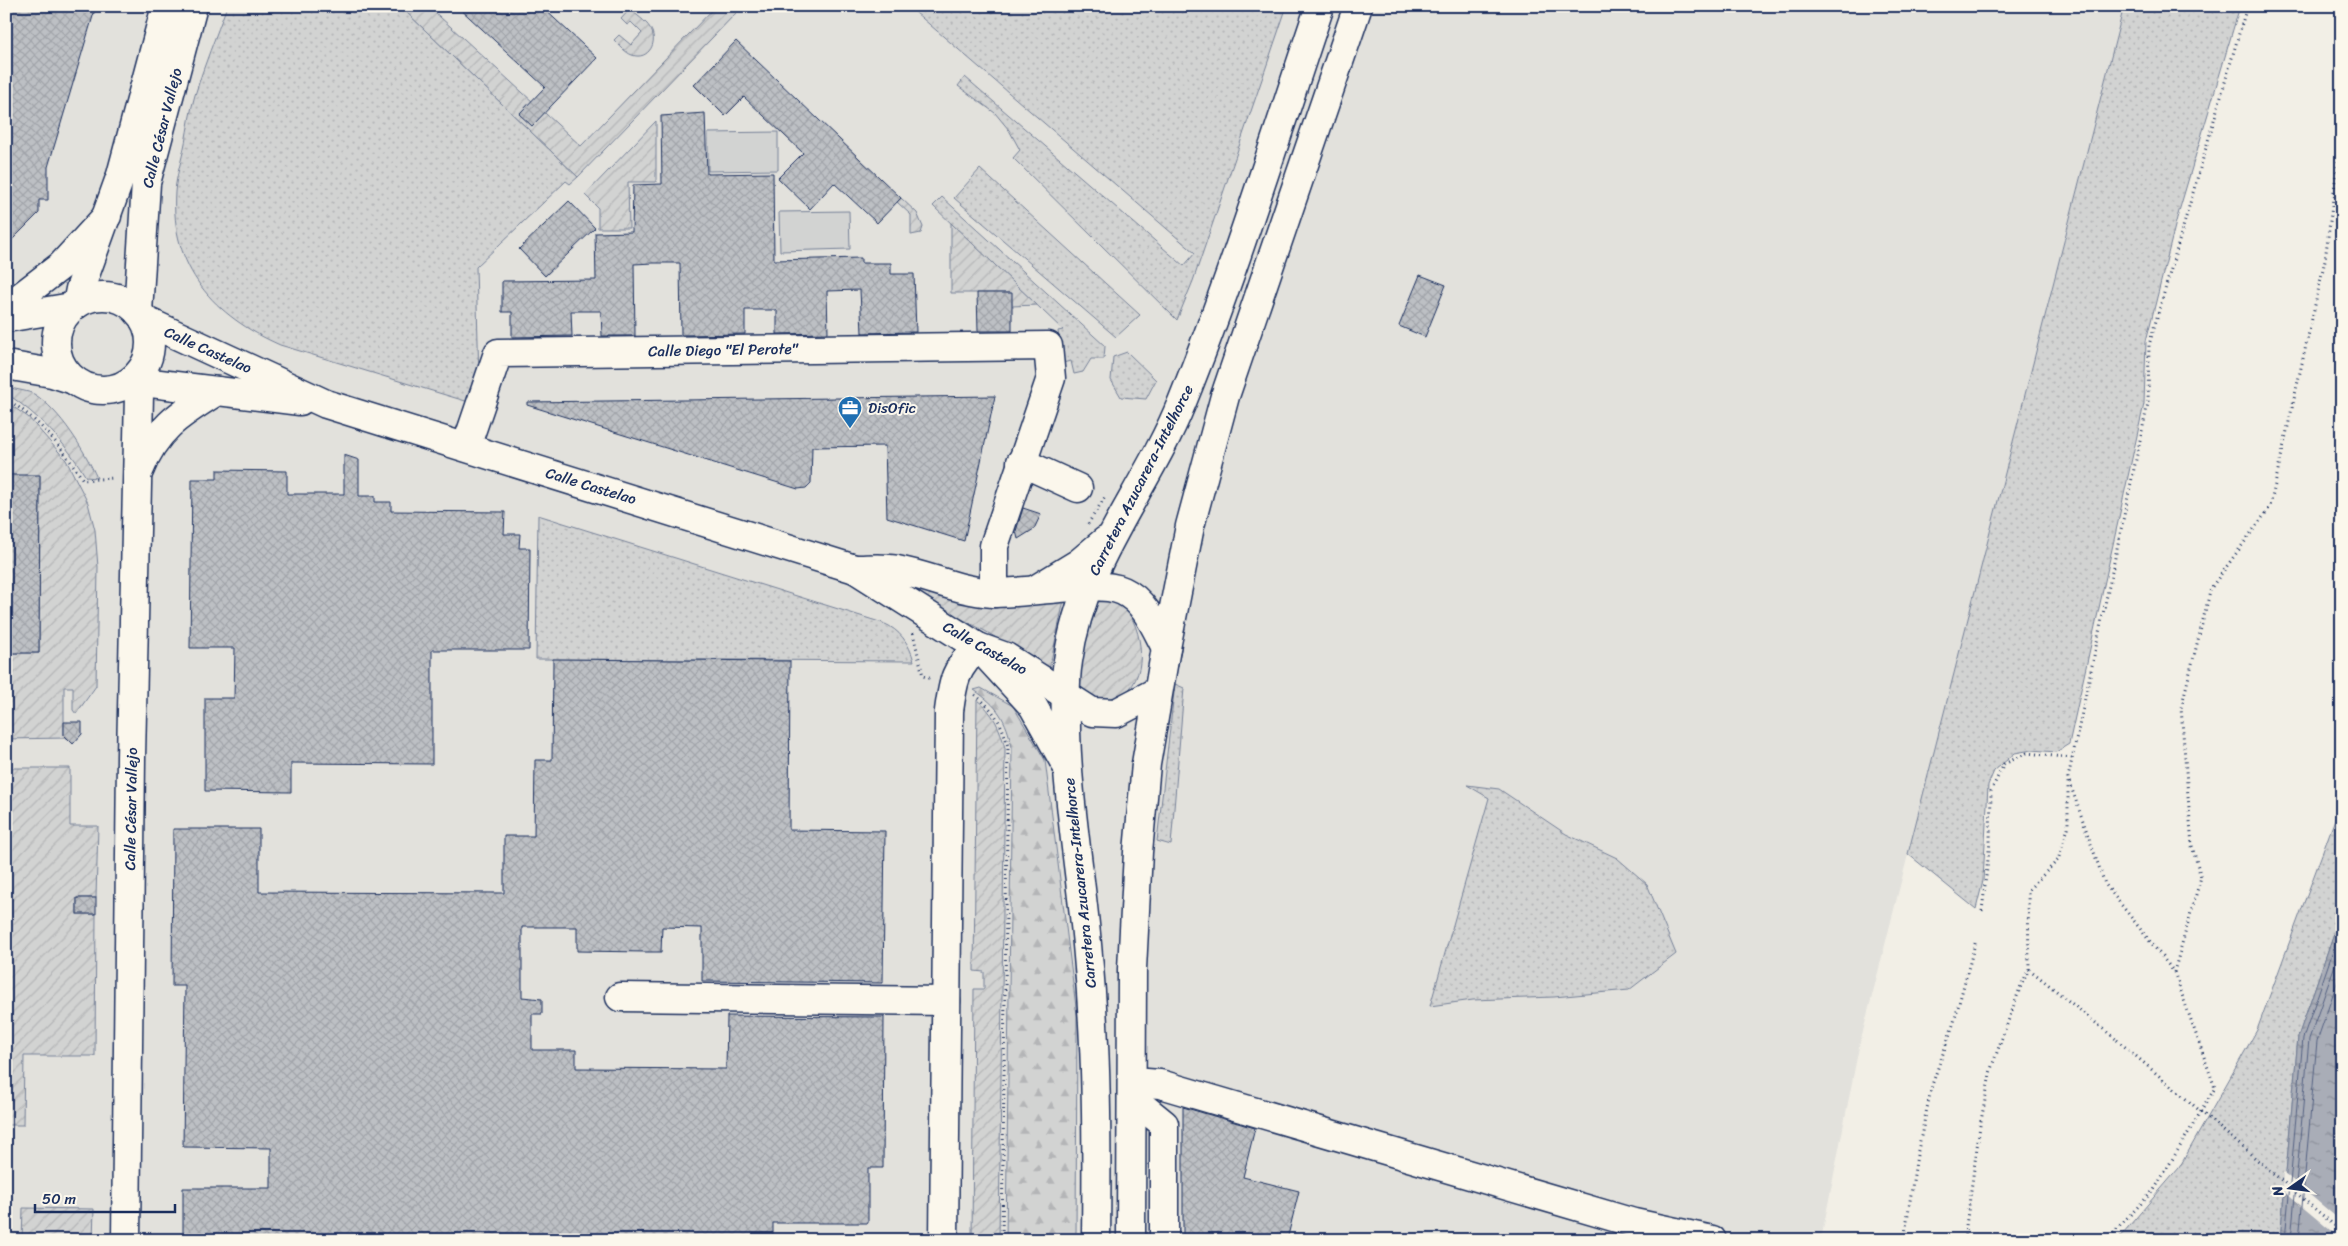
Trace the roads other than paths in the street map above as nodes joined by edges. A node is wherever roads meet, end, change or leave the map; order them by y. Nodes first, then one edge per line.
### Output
1 (166, 6) edge
2 (193, 6) edge
3 (1320, 6) edge
4 (1358, 6) edge
5 (107, 216) junction
6 (75, 306) junction
7 (6, 308) edge
8 (141, 316) junction
9 (6, 318) edge
10 (6, 365) edge
11 (134, 378) junction
12 (74, 380) junction
13 (217, 391) junction
14 (326, 404) junction
15 (466, 447) junction
16 (1022, 462) junction
17 (136, 477) junction
18 (1078, 488) dead end
19 (1110, 537) junction
20 (855, 569) junction
21 (1087, 588) junction
22 (1034, 591) junction
23 (994, 593) junction
24 (978, 647) junction
25 (1166, 648) junction
26 (1158, 691) junction
27 (1065, 694) junction
28 (1067, 766) junction
29 (620, 997) dead end
30 (946, 1001) junction
31 (1133, 1090) junction
32 (126, 1240) edge
33 (944, 1240) edge
34 (1096, 1240) edge
35 (1131, 1240) edge
36 (1164, 1240) edge
37 (1712, 1240) edge

1 - 5 main road, Calle César Vallejo
2 - 8 main road, Calle César Vallejo
3 - 19 main road, Carretera Azucarera-Intelhorce
4 - 25 main road
5 - 6 main road, Calle César Vallejo
5 - 7 main road
6 - 8 main road
6 - 9 main road
6 - 12 main road
8 - 11 main road
8 - 14 main road, Calle Castelao
10 - 12 main road
11 - 12 main road
11 - 13 main road, Calle Castelao
11 - 17 main road, Calle César Vallejo
13 - 14 main road, Calle Castelao
13 - 17 main road
14 - 15 main road, Calle Castelao
15 - 16 main road, Calle Diego "El Perote"
15 - 20 main road, Calle Castelao
16 - 18 main road
16 - 23 main road
17 - 32 main road, Calle César Vallejo
19 - 21 main road, Carretera Azucarera-Intelhorce
19 - 22 main road
20 - 23 main road, Calle Castelao
20 - 24 main road, Calle Castelao
21 - 22 main road, Calle Castelao
21 - 25 main road
21 - 27 main road, Carretera Azucarera-Intelhorce
22 - 23 main road, Calle Castelao
24 - 27 main road, Calle Castelao
24 - 28 main road
24 - 30 main road
25 - 26 main road
26 - 27 main road
26 - 31 main road
27 - 28 main road, Carretera Azucarera-Intelhorce
28 - 34 main road, Carretera Azucarera-Intelhorce
29 - 30 main road
30 - 33 main road
31 - 35 main road
31 - 36 main road
31 - 37 main road

